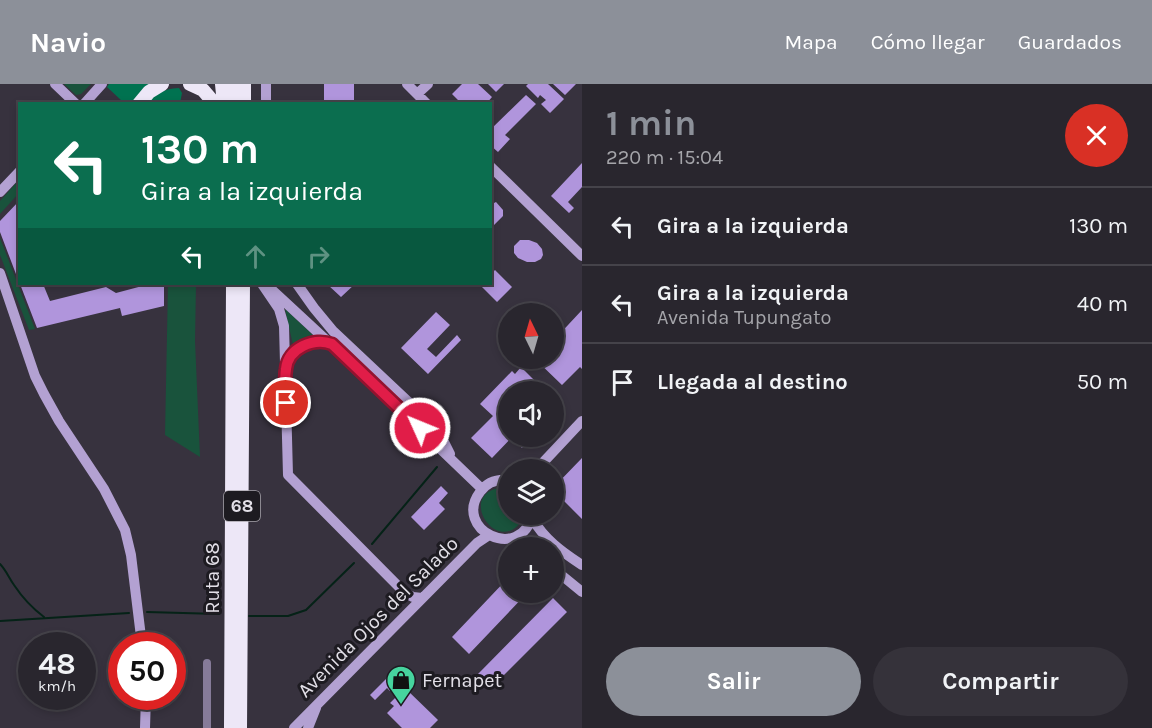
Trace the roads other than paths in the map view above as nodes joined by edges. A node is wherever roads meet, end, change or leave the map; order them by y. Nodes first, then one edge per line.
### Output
1 (55, 84) edge
2 (102, 84) edge
3 (162, 84) edge
4 (190, 84) edge
5 (222, 84) edge
6 (234, 84) edge
7 (244, 84) edge
8 (266, 84) edge
9 (407, 84) edge
10 (428, 84) edge
11 (417, 94) junction
12 (74, 102) edge
13 (86, 102) edge
14 (141, 102) edge
15 (213, 102) edge
16 (224, 102) edge
17 (234, 102) edge
18 (244, 102) edge
19 (267, 102) edge
20 (425, 102) edge
21 (492, 168) edge
22 (18, 173) edge
23 (0, 192) edge
24 (582, 256) edge
25 (0, 273) edge
26 (233, 285) edge
27 (243, 285) edge
28 (264, 285) edge
29 (264, 285) edge
30 (298, 285) edge
31 (332, 344) junction
32 (286, 367) junction
33 (582, 421) edge
34 (546, 459) edge
35 (458, 465) junction
36 (498, 481) edge
37 (482, 489) junction
38 (528, 525) edge
39 (536, 525) edge
40 (489, 535) junction
41 (515, 537) edge
42 (498, 538) edge
43 (582, 565) edge
44 (564, 577) edge
45 (582, 592) edge
46 (422, 598) junction
47 (140, 632) edge
48 (207, 663) dead end
49 (318, 703) junction
50 (146, 710) edge
51 (145, 728) edge
52 (207, 728) edge
53 (231, 728) edge
54 (240, 728) edge
55 (294, 728) edge
56 (308, 728) edge

1 - 12 main road
2 - 13 main road
3 - 14 highway
4 - 15 highway
5 - 16 highway
6 - 17 highway
7 - 18 highway
8 - 19 main road
9 - 11 main road
10 - 11 main road
11 - 20 main road
21 - 24 main road
22 - 23 main road
25 - 47 main road
26 - 53 highway, Ruta 68 / 68
27 - 54 highway, Ruta 68 / 68
28 - 31 main road
29 - 32 main road
30 - 35 main road
31 - 32 main road
31 - 35 main road
32 - 46 main road
33 - 34 main road
35 - 37 main road
36 - 37 main road
37 - 40 main road, Avenida Ojos del Salado
38 - 41 main road
39 - 43 main road
40 - 42 main road, Avenida Ojos del Salado
40 - 46 main road, Avenida Ojos del Salado
44 - 45 main road
46 - 49 main road, Avenida Ojos del Salado
48 - 52 street
49 - 55 main road, Avenida Ojos del Salado
49 - 56 main road
50 - 51 main road

